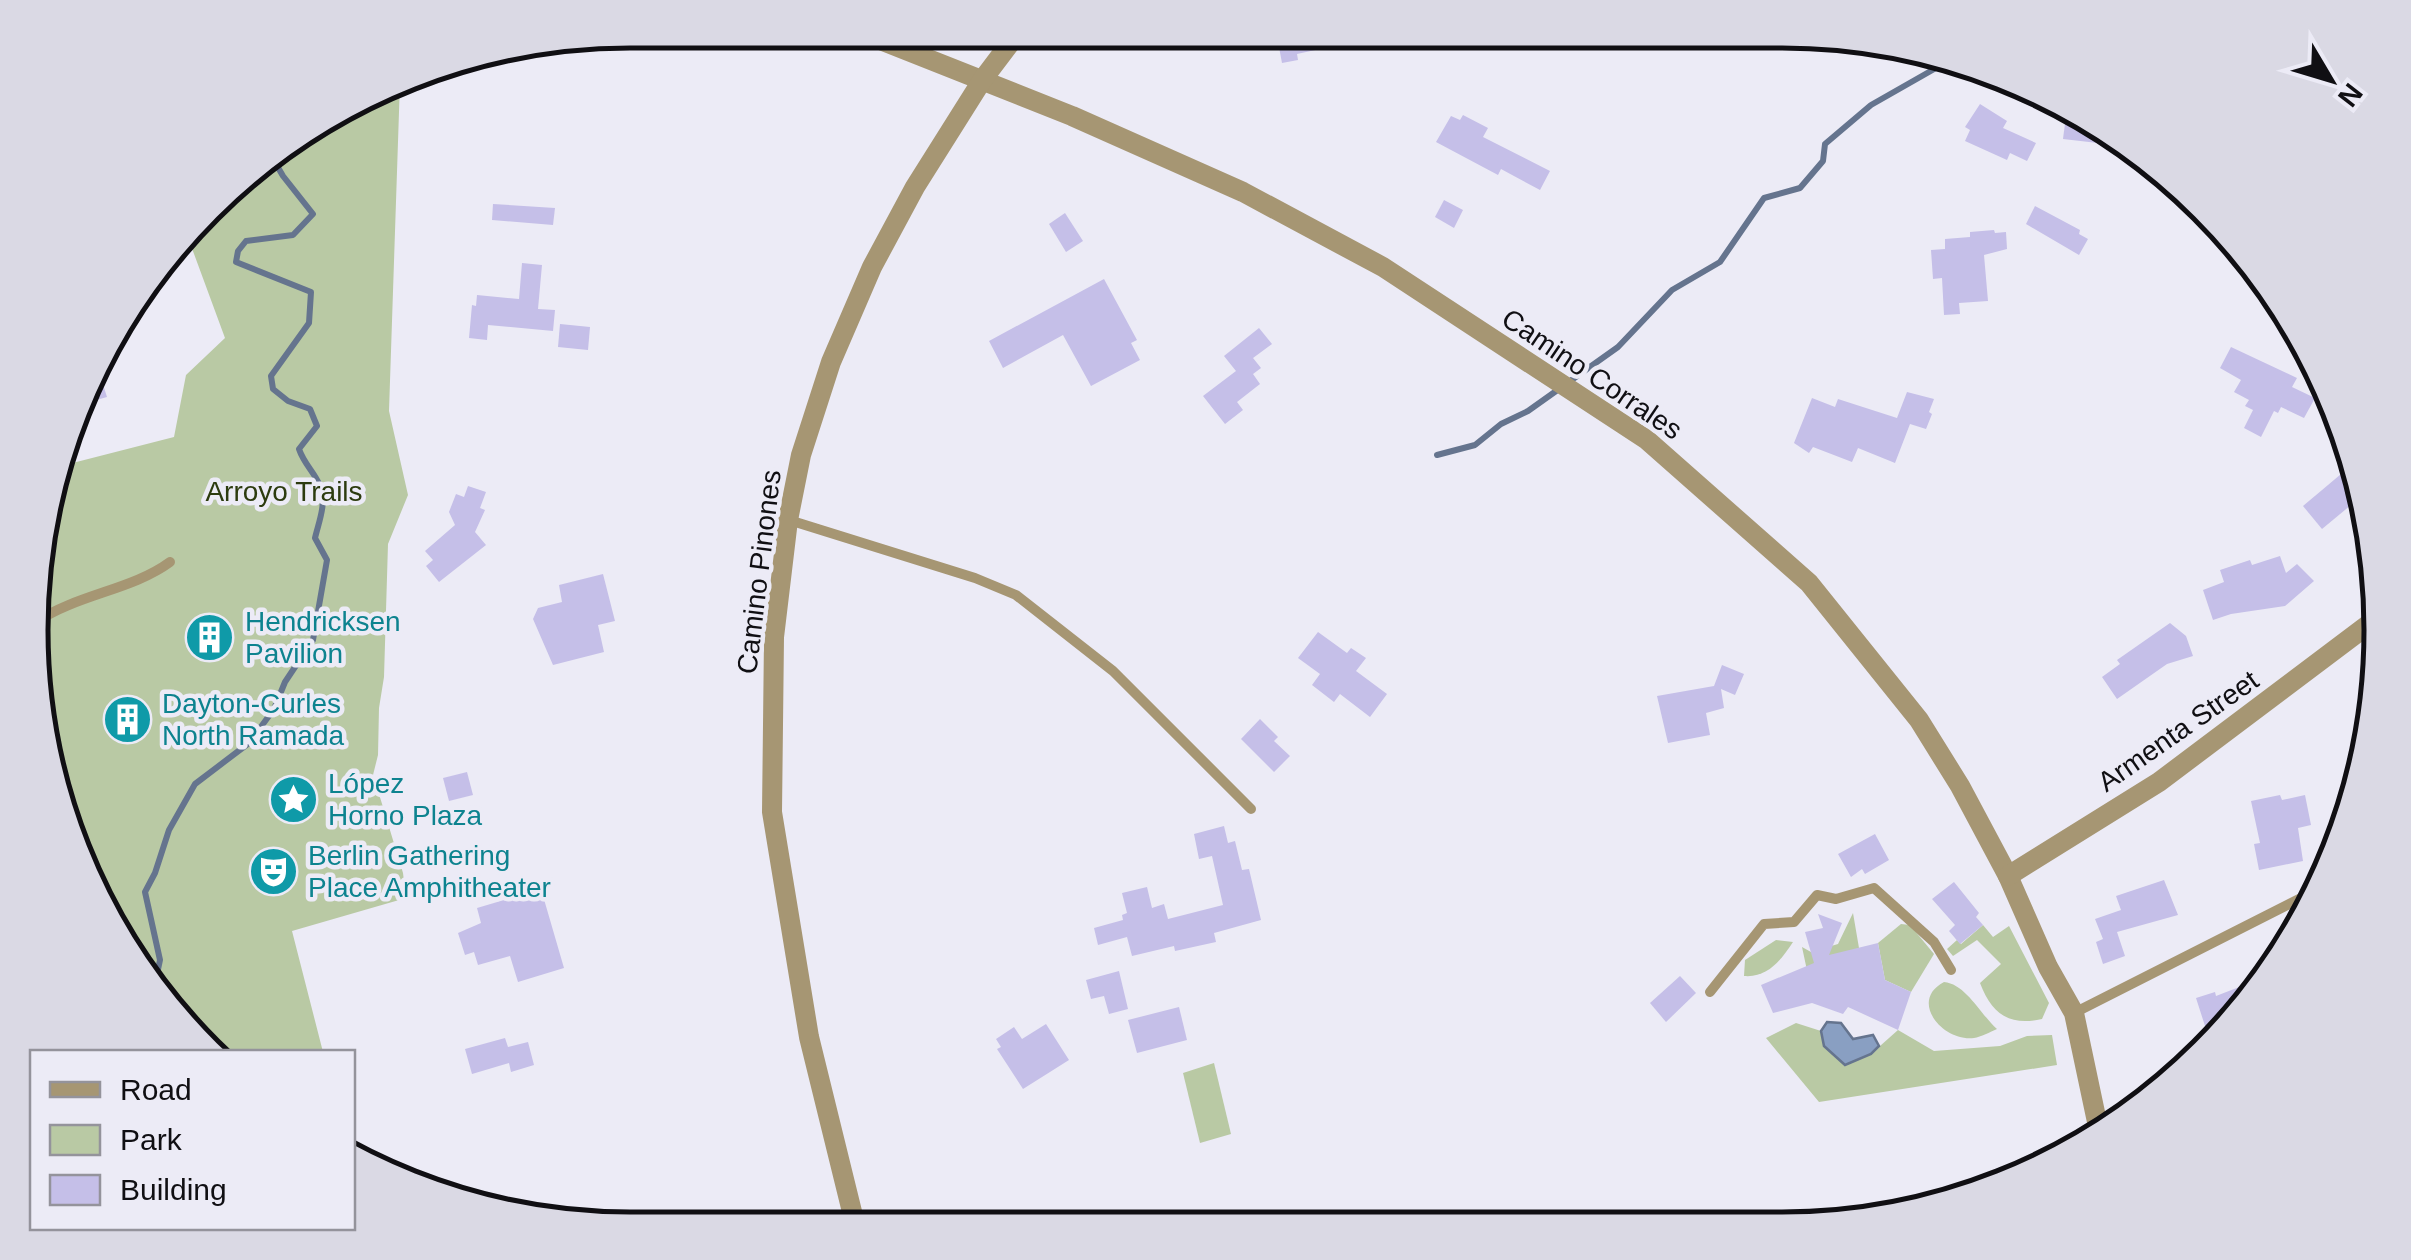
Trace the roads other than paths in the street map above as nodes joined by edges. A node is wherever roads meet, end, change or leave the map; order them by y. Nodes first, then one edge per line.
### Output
1 (902, 48) edge
2 (1006, 48) edge
3 (983, 79) junction
4 (788, 520) junction
5 (170, 562) dead end
6 (48, 616) edge
7 (2364, 628) edge
8 (1250, 809) dead end
9 (2008, 876) junction
10 (2296, 901) edge
11 (1951, 970) dead end
12 (1710, 992) dead end
13 (2074, 1013) junction
14 (2096, 1119) edge
15 (852, 1212) edge

1 - 3 street, Camino Corrales
2 - 3 street, Camino Pinones
3 - 4 street, Camino Pinones
3 - 9 street, Camino Corrales
4 - 8 lane
4 - 15 street, Camino Pinones
5 - 6 lane
7 - 9 street, Armenta Street
9 - 13 street, Camino Corrales
10 - 13 lane
11 - 12 lane
13 - 14 street, Camino Corrales

